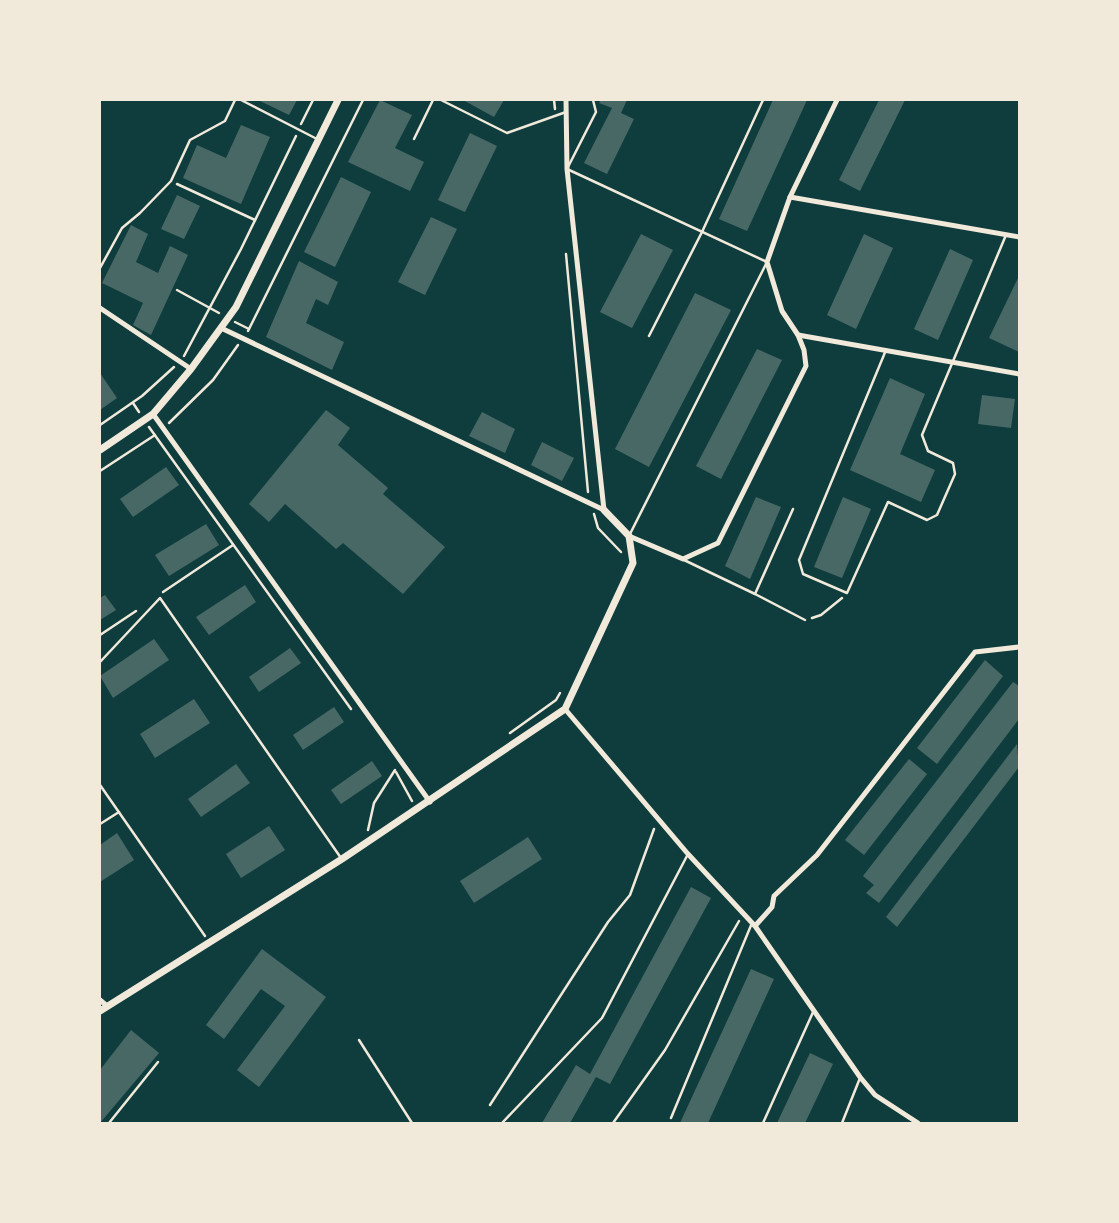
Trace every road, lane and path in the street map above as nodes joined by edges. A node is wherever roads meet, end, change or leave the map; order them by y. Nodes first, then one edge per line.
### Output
1 (235, 100) edge
2 (241, 100) edge
3 (313, 100) edge
4 (338, 100) edge
5 (433, 100) edge
6 (441, 100) edge
7 (554, 100) edge
8 (566, 100) edge
9 (593, 100) edge
10 (763, 100) edge
11 (837, 100) edge
12 (567, 112) junction
13 (556, 115) junction
14 (299, 130) junction
15 (414, 139) dead end
16 (319, 140) junction
17 (567, 169) junction
18 (172, 181) junction
19 (790, 197) junction
20 (255, 220) junction
21 (702, 232) junction
22 (1006, 235) junction
23 (1019, 237) edge
24 (566, 249) dead end
25 (767, 262) junction
26 (100, 268) edge
27 (177, 290) dead end
28 (100, 308) edge
29 (210, 308) junction
30 (228, 318) junction
31 (221, 328) junction
32 (249, 329) dead end
33 (798, 334) junction
34 (649, 336) dead end
35 (886, 350) junction
36 (181, 361) junction
37 (952, 362) junction
38 (191, 369) junction
39 (1019, 374) edge
40 (153, 414) junction
41 (100, 425) edge
42 (100, 450) edge
43 (591, 504) junction
44 (793, 509) dead end
45 (604, 510) junction
46 (629, 536) junction
47 (241, 538) junction
48 (625, 556) dead end
49 (683, 559) junction
50 (163, 593) dead end
51 (847, 593) junction
52 (755, 594) junction
53 (139, 609) dead end
54 (804, 620) joint
55 (100, 635) edge
56 (1019, 647) edge
57 (100, 662) edge
58 (564, 688) dead end
59 (565, 709) junction
60 (510, 733) dead end
61 (396, 772) dead end
62 (100, 785) edge
63 (424, 794) junction
64 (413, 802) junction
65 (430, 802) junction
66 (405, 806) dead end
67 (119, 812) junction
68 (100, 824) edge
69 (376, 825) dead end
70 (654, 829) dead end
71 (368, 830) dead end
72 (688, 854) junction
73 (342, 859) junction
74 (740, 919) dead end
75 (754, 924) junction
76 (206, 936) dead end
77 (100, 1000) edge
78 (107, 1006) junction
79 (814, 1010) junction
80 (100, 1011) edge
81 (359, 1040) dead end
82 (158, 1062) dead end
83 (860, 1077) junction
84 (490, 1105) dead end
85 (671, 1118) dead end
86 (109, 1123) edge
87 (412, 1123) edge
88 (502, 1123) edge
89 (613, 1123) edge
90 (763, 1123) edge
91 (842, 1123) edge
92 (918, 1123) edge

1 - 18 lane
2 - 14 lane
3 - 14 path
4 - 16 street
5 - 15 lane
6 - 13 lane
7 - 13 path
8 - 12 street
9 - 17 lane
10 - 21 lane
11 - 19 street
12 - 13 lane
12 - 17 street
14 - 16 lane
14 - 20 path
16 - 30 street
17 - 21 lane
17 - 45 street
18 - 20 path
18 - 26 lane
19 - 22 street
19 - 25 street
20 - 29 path
21 - 25 lane
21 - 34 lane
22 - 23 street
22 - 37 lane
24 - 43 path
25 - 33 street
25 - 46 lane
27 - 29 path
28 - 36 street
29 - 30 path
29 - 36 path
30 - 31 street
30 - 32 path
31 - 38 street
31 - 43 street
33 - 35 street
33 - 49 street
35 - 37 street
35 - 51 lane
36 - 38 street
36 - 41 path
37 - 39 street
37 - 51 lane
38 - 40 street
40 - 42 street
40 - 47 street
43 - 45 street
43 - 48 path
44 - 52 lane
45 - 46 street
46 - 49 street
46 - 59 street
47 - 50 path
47 - 63 street
49 - 52 lane
51 - 54 path
52 - 54 lane
53 - 55 path
56 - 75 street
57 - 73 lane
58 - 60 path
59 - 65 street
59 - 72 street
61 - 64 path
62 - 67 path
63 - 64 path
63 - 65 street
64 - 66 path
65 - 73 street
67 - 68 path
67 - 76 path
69 - 71 path
70 - 84 path
72 - 75 street
72 - 88 lane
73 - 78 street
74 - 89 path
75 - 79 street
75 - 85 lane
77 - 78 street
78 - 80 street
79 - 83 street
79 - 90 lane
81 - 87 path
82 - 86 lane
83 - 91 lane
83 - 92 street

